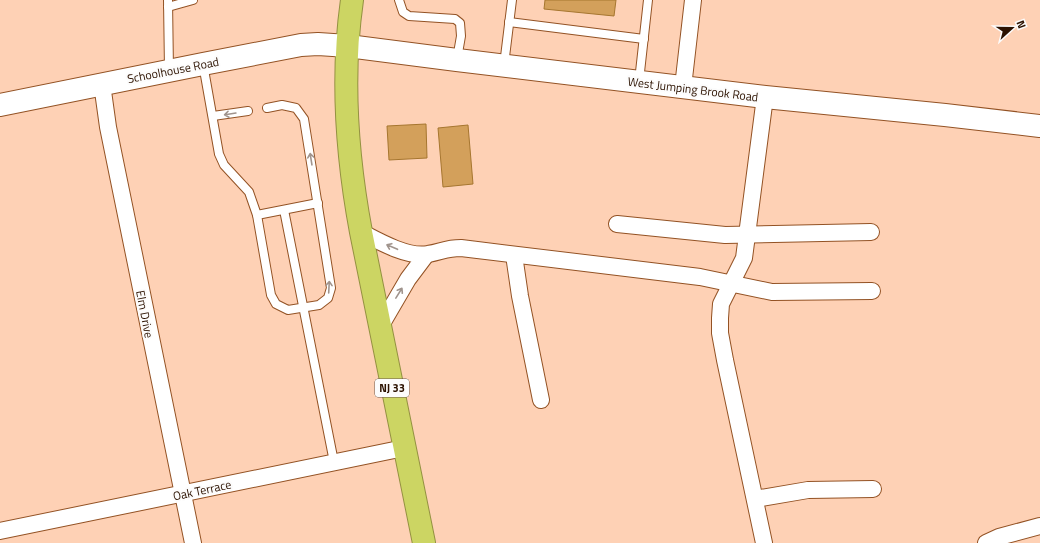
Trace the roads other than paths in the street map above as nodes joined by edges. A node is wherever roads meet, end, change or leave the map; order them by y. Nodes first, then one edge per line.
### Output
1 (192, 0) edge
2 (352, 0) edge
3 (399, 0) edge
4 (512, 0) edge
5 (648, 0) edge
6 (693, 0) edge
7 (168, 4) edge
8 (509, 22) junction
9 (644, 39) junction
10 (348, 46) junction
11 (457, 60) junction
12 (203, 64) junction
13 (504, 66) junction
14 (169, 71) junction
15 (638, 82) junction
16 (102, 84) junction
17 (683, 87) junction
18 (765, 97) junction
19 (0, 105) edge
20 (267, 108) dead end
21 (248, 111) dead end
22 (212, 116) junction
23 (1040, 126) edge
24 (318, 203) junction
25 (284, 210) junction
26 (257, 215) junction
27 (617, 224) dead end
28 (361, 232) junction
29 (871, 232) dead end
30 (748, 235) junction
31 (426, 254) junction
32 (514, 255) junction
33 (731, 284) junction
34 (872, 291) dead end
35 (303, 308) junction
36 (380, 326) junction
37 (541, 400) dead end
38 (404, 448) junction
39 (334, 462) junction
40 (873, 489) dead end
41 (183, 494) junction
42 (755, 499) junction
43 (1040, 526) edge
44 (0, 531) edge
45 (193, 543) edge
46 (424, 543) edge
47 (764, 543) edge
48 (986, 543) edge

1 - 7 lane
2 - 10 highway, NJ 33
3 - 11 lane
4 - 8 lane
5 - 9 lane
6 - 17 street
7 - 14 lane
8 - 9 lane
8 - 13 lane
9 - 15 lane
10 - 11 street, West Jumping Brook Road
10 - 12 street, Schoolhouse Road
10 - 28 highway, NJ 33
11 - 13 street, West Jumping Brook Road
12 - 14 street, Schoolhouse Road
12 - 22 lane
13 - 15 street, West Jumping Brook Road
14 - 16 street, Schoolhouse Road
15 - 17 street, West Jumping Brook Road
16 - 19 street, Schoolhouse Road
16 - 41 street, Elm Drive
17 - 18 street, West Jumping Brook Road
18 - 23 street, West Jumping Brook Road
18 - 30 street
24 -> 20 lane
21 -> 22 lane
22 - 26 lane
24 - 25 lane
35 -> 24 lane
25 - 26 lane
25 - 35 lane
26 - 35 lane
27 - 30 street
31 -> 28 street
28 - 36 highway, NJ 33
29 - 30 street
30 - 33 street
31 - 32 street
36 -> 31 street
32 - 33 street
32 - 37 street
33 - 34 street
33 - 42 street
35 - 39 lane
36 - 38 highway, NJ 33
38 - 39 street, Oak Terrace
38 - 46 highway, NJ 33
39 - 41 street, Oak Terrace
40 - 42 street
41 - 44 street, Oak Terrace
41 - 45 street, Elm Drive
42 - 47 street
43 - 48 street

